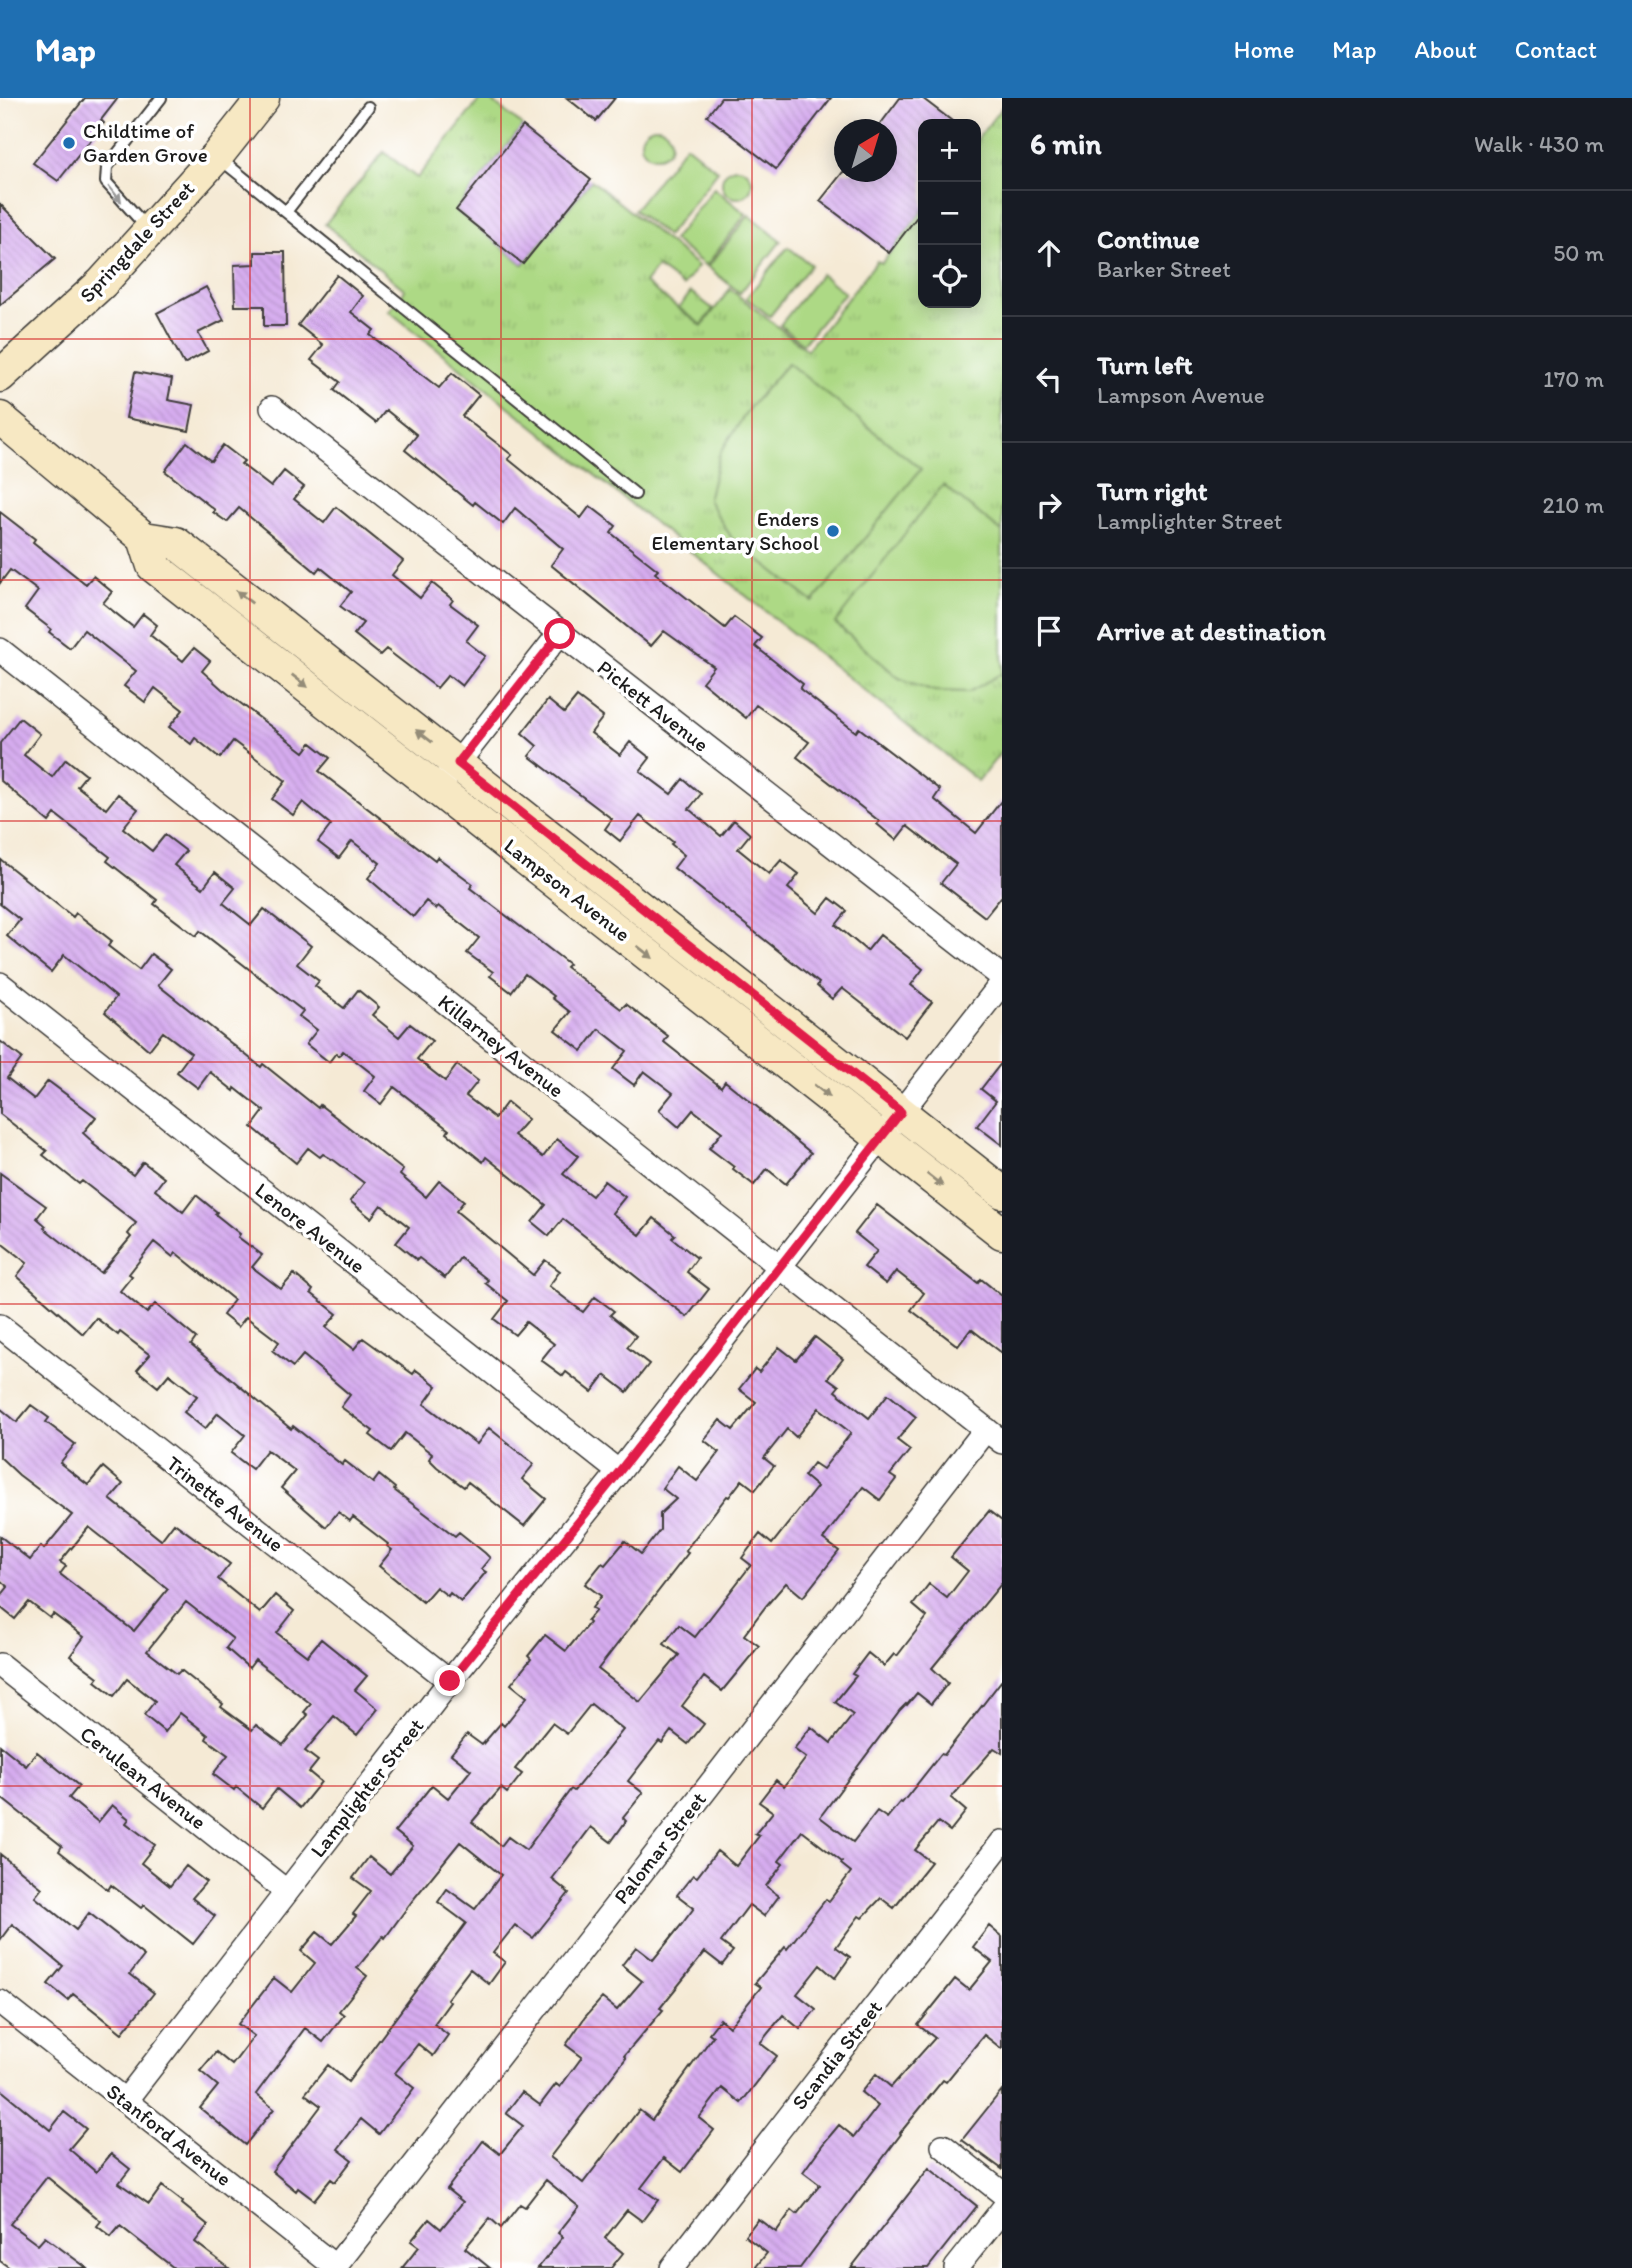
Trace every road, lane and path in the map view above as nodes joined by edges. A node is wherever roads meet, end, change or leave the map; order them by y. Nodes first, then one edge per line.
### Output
1 (161, 98) edge
2 (262, 99) edge
3 (369, 107) dead end
4 (217, 156) junction
5 (286, 212) junction
6 (149, 231) junction
7 (0, 376) edge
8 (272, 408) dead end
9 (0, 418) edge
10 (635, 494) dead end
11 (144, 538) junction
12 (560, 634) junction
13 (0, 650) edge
14 (458, 763) junction
15 (438, 788) junction
16 (1002, 977) edge
17 (1002, 983) edge
18 (0, 984) edge
19 (901, 1112) junction
20 (881, 1138) junction
21 (1002, 1192) edge
22 (1002, 1233) edge
23 (781, 1267) junction
24 (0, 1326) edge
25 (994, 1435) edge
26 (619, 1472) junction
27 (0, 1665) edge
28 (450, 1681) junction
29 (1002, 1842) edge
30 (286, 1891) junction
31 (0, 2002) edge
32 (125, 2101) junction
33 (943, 2146) dead end
34 (1002, 2193) edge
35 (1002, 2210) edge
36 (336, 2267) edge
37 (673, 2268) edge
38 (956, 2268) edge

1 -> 6 lane
2 - 4 main road, Springdale Street
3 - 5 lane
4 - 5 lane
4 - 6 main road, Springdale Street
5 - 10 lane
6 - 7 main road, Springdale Street
8 - 12 street, Pickett Avenue
9 - 11 main road, Lampson Avenue
14 -> 11 main road, Lampson Avenue
11 -> 15 main road, Lampson Avenue
12 - 14 street
12 - 16 street, Pickett Avenue
13 - 23 street, Killarney Avenue
14 - 15 street
14 - 19 main road, Lampson Avenue
15 -> 20 main road, Lampson Avenue
17 - 19 street, Lamplighter Street
18 - 26 street, Lenore Avenue
19 - 20 street, Lamplighter Street
19 - 21 main road, Lampson Avenue
20 -> 22 main road, Lampson Avenue
20 - 23 street, Lamplighter Street
23 - 25 street, Killarney Avenue
23 - 26 street, Lamplighter Street
24 - 28 street, Trinette Avenue
25 - 36 street, Palomar Street
26 - 28 street, Lamplighter Street
27 - 30 street, Cerulean Avenue
28 - 30 street, Lamplighter Street
29 - 37 street, Scandia Street
30 - 32 street, Lamplighter Street
31 - 32 street, Stanford Avenue
32 - 36 street, Stanford Avenue
33 - 34 street
35 - 38 street

